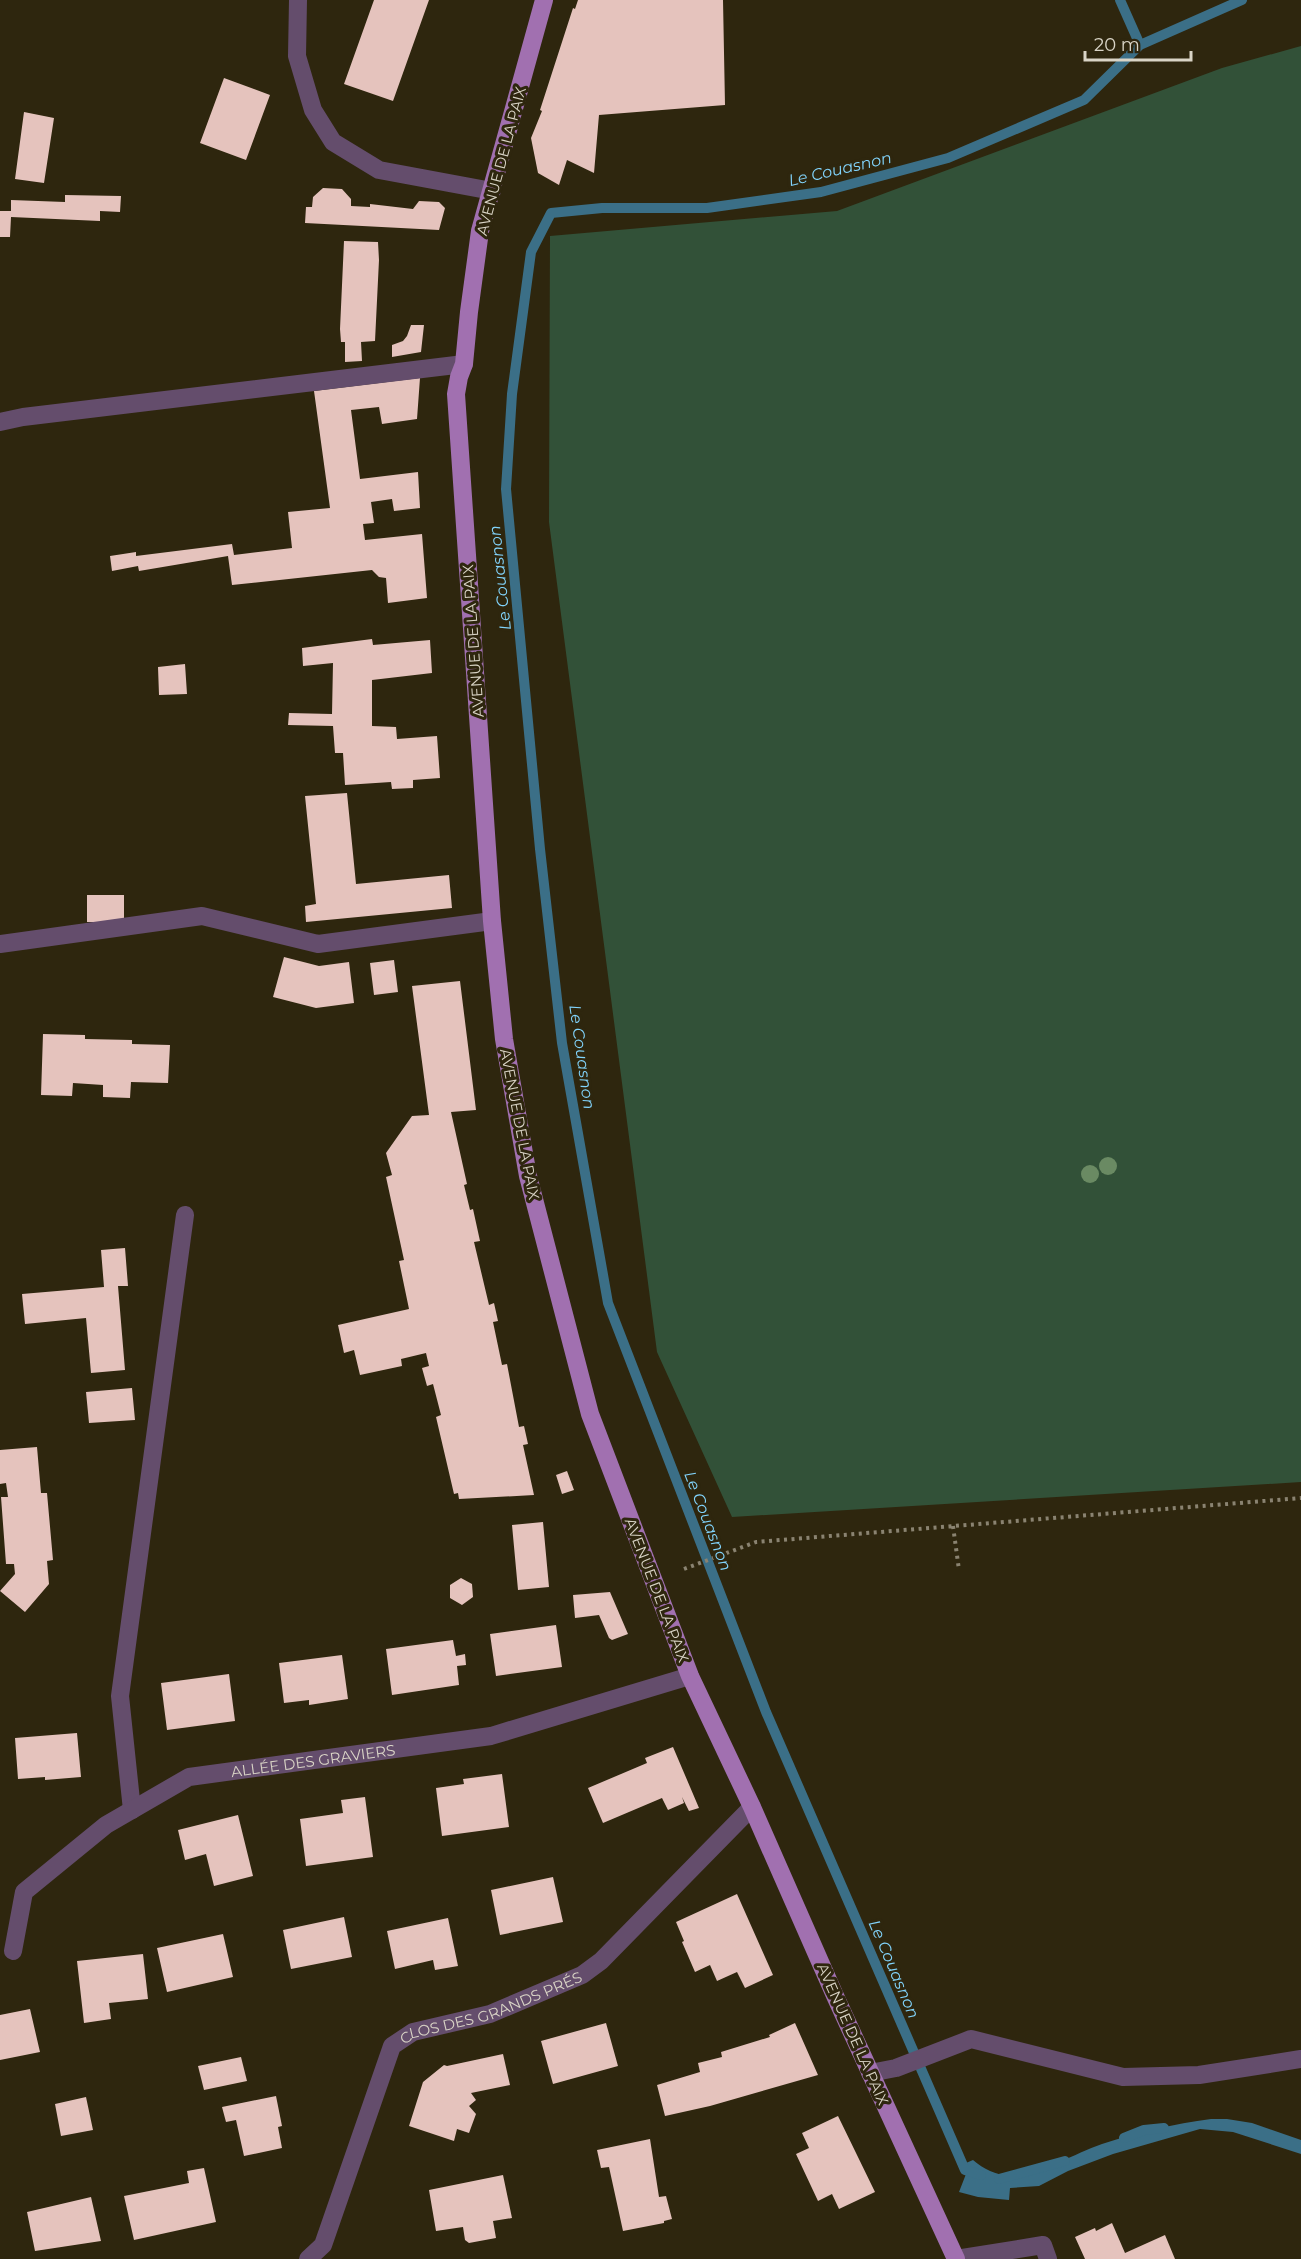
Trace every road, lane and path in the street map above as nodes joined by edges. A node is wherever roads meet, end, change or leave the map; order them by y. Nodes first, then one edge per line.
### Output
1 (298, 0) edge
2 (544, 0) edge
3 (492, 190) junction
4 (464, 364) junction
5 (0, 422) edge
6 (492, 921) junction
7 (0, 944) edge
8 (185, 1215) dead end
9 (1301, 1498) edge
10 (953, 1526) junction
11 (684, 1569) dead end
12 (959, 1570) dead end
13 (690, 1676) junction
14 (752, 1807) junction
15 (132, 1810) junction
16 (13, 1951) dead end
17 (1301, 2059) edge
18 (870, 2073) junction
19 (308, 2259) edge
20 (956, 2259) edge
21 (1048, 2259) edge

1 - 3 street
2 - 3 main road, AVENUE DE LA PAIX
3 - 4 main road, AVENUE DE LA PAIX
4 - 5 street
4 - 6 main road, AVENUE DE LA PAIX
6 - 7 street
6 - 13 main road, AVENUE DE LA PAIX
8 - 15 street
9 - 10 path
10 - 11 path
10 - 12 path
13 - 14 main road, AVENUE DE LA PAIX
13 - 15 street, ALLÉE DES GRAVIERS
14 - 18 main road, AVENUE DE LA PAIX
14 - 19 street, CLOS DES GRANDS PRÉS
15 - 16 street, ALLÉE DES GRAVIERS
17 - 18 street
18 - 20 main road, AVENUE DE LA PAIX
20 - 21 street

